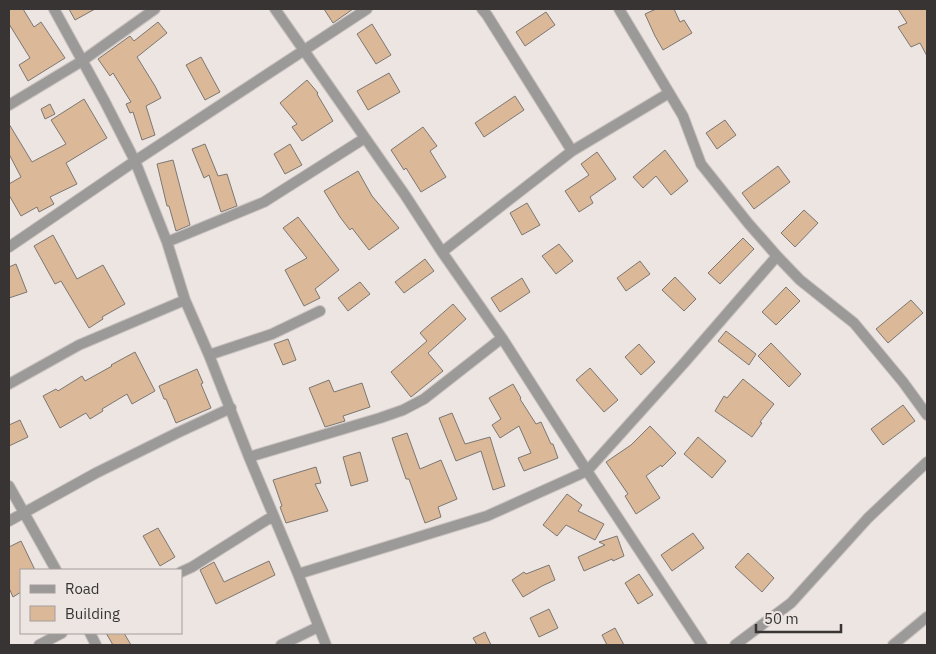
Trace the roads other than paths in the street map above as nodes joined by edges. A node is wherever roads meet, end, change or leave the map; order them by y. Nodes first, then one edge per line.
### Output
1 (54, 9) edge
2 (155, 9) edge
3 (275, 9) edge
4 (367, 9) edge
5 (482, 9) edge
6 (619, 9) edge
7 (304, 51) junction
8 (82, 61) junction
9 (669, 93) junction
10 (9, 105) edge
11 (365, 138) junction
12 (572, 151) junction
13 (134, 161) junction
14 (167, 242) junction
15 (9, 247) edge
16 (442, 252) junction
17 (777, 256) junction
18 (185, 300) junction
19 (320, 311) dead end
20 (502, 338) junction
21 (210, 355) junction
22 (9, 384) edge
23 (231, 408) junction
24 (927, 415) edge
25 (249, 457) junction
26 (927, 462) edge
27 (587, 471) junction
28 (9, 486) edge
29 (23, 514) junction
30 (273, 516) junction
31 (9, 521) edge
32 (55, 569) edge
33 (182, 571) edge
34 (298, 574) junction
35 (927, 617) edge
36 (318, 627) junction
37 (60, 634) edge
38 (40, 645) edge
39 (281, 645) edge
40 (326, 645) edge
41 (701, 645) edge
42 (735, 645) edge
43 (893, 645) edge

1 - 8 street
2 - 8 street
3 - 7 street
4 - 7 street
5 - 12 street
6 - 9 street
7 - 11 street
7 - 13 street
8 - 10 street
8 - 13 street
9 - 12 street
9 - 17 street
11 - 14 street
11 - 16 street
12 - 16 street
13 - 14 street
13 - 15 street
14 - 18 street
16 - 20 street
17 - 24 street
17 - 27 street
18 - 21 street
18 - 22 street
19 - 21 street
20 - 25 street
20 - 27 street
21 - 23 street
23 - 25 street
23 - 29 street
25 - 30 street
26 - 42 street
27 - 34 street
27 - 41 street
28 - 29 street
29 - 31 street
29 - 32 street
30 - 33 street
30 - 34 street
34 - 36 street
35 - 43 street
36 - 39 street
36 - 40 street
37 - 38 street

